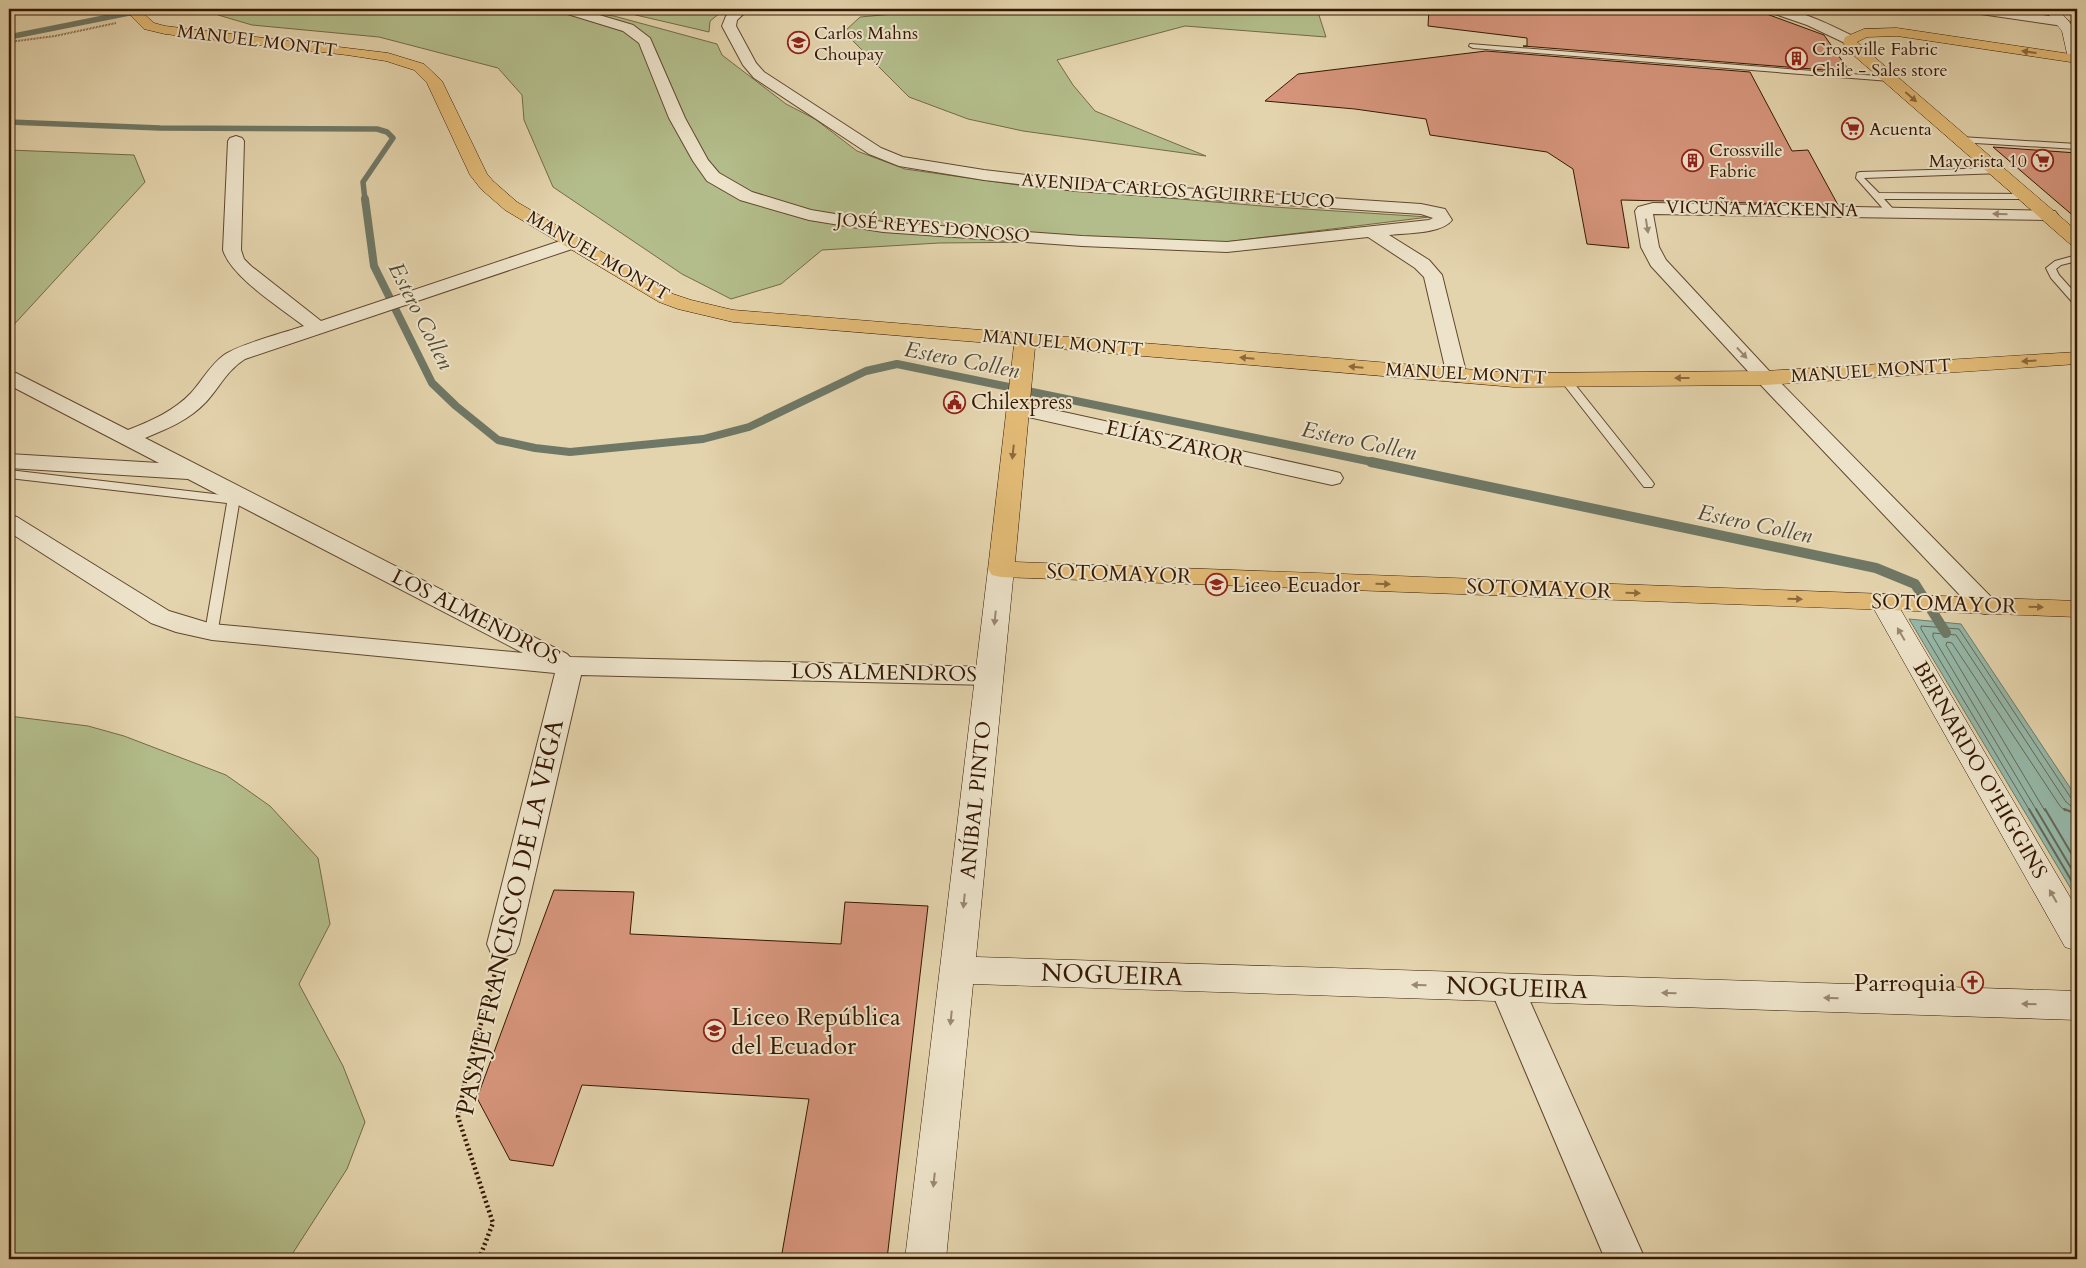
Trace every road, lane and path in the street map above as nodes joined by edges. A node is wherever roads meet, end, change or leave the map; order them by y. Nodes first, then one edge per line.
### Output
1 (566, 9) edge
2 (742, 9) edge
3 (1774, 9) edge
4 (1974, 9) edge
5 (2051, 9) edge
6 (139, 15) edge
7 (1812, 22) junction
8 (2063, 22) junction
9 (1884, 32) junction
10 (1857, 36) junction
11 (9, 42) edge
12 (1473, 46) dead end
13 (2076, 58) edge
14 (1890, 79) junction
15 (1960, 140) junction
16 (236, 141) dead end
17 (2077, 147) edge
18 (1998, 171) junction
19 (1876, 196) junction
20 (2028, 197) junction
21 (1890, 212) junction
22 (2048, 215) junction
23 (1370, 231) junction
24 (2077, 240) edge
25 (572, 243) junction
26 (2077, 258) edge
27 (2077, 302) edge
28 (2077, 309) edge
29 (2077, 317) edge
30 (318, 328) junction
31 (1025, 340) junction
32 (2077, 358) edge
33 (1457, 376) junction
34 (9, 377) edge
35 (1765, 378) junction
36 (1565, 379) junction
37 (1018, 406) junction
38 (129, 437) junction
39 (9, 461) edge
40 (195, 473) junction
41 (9, 474) edge
42 (1332, 478) dead end
43 (1648, 484) dead end
44 (244, 501) junction
45 (9, 522) edge
46 (1001, 569) junction
47 (1893, 602) junction
48 (1985, 606) junction
49 (2077, 609) edge
50 (212, 632) junction
51 (570, 666) junction
52 (989, 676) junction
53 (2077, 938) edge
54 (504, 944) joint
55 (957, 970) junction
56 (1507, 988) junction
57 (2077, 1006) edge
58 (479, 1259) edge
59 (926, 1259) edge
60 (1625, 1259) edge

1 - 23 street, JOSÉ REYES DONOSO
2 - 23 street, AVENIDA CARLOS AGUIRRE LUCO
3 - 7 street
4 - 8 street
5 - 8 street
6 - 11 path
6 - 25 main road, MANUEL MONTT
7 - 9 street
7 - 10 street
8 - 13 street
9 - 10 main road
13 -> 9 main road
10 - 14 main road
12 - 14 lane
14 -> 15 main road
15 - 17 lane
15 - 18 main road
16 - 30 street
18 - 19 lane
18 - 20 main road
19 - 20 lane
19 - 21 lane
20 - 22 main road
22 -> 21 street, VICUÑA MACKENNA
21 -> 35 street, VICUÑA MACKENNA
22 - 24 main road
23 - 33 street
25 - 30 street
25 - 31 main road, MANUEL MONTT
26 - 27 lane
28 - 29 lane
30 - 38 street
33 -> 31 main road, MANUEL MONTT
31 - 37 main road, ANÍBAL PINTO
32 -> 35 main road, MANUEL MONTT
33 - 36 main road, MANUEL MONTT
34 - 38 street, LOS ALMENDROS
35 -> 36 main road, MANUEL MONTT
35 - 48 street, VICUÑA MACKENNA
36 - 43 lane
37 - 42 street, ELÍAS ZAROR
37 -> 46 main road, ANÍBAL PINTO
38 - 40 street, LOS ALMENDROS
39 - 40 street
40 - 44 street, LOS ALMENDROS
41 - 44 lane
44 - 50 lane
44 - 51 street, LOS ALMENDROS
45 - 50 street
46 -> 47 main road, SOTOMAYOR
46 -> 52 street, ANÍBAL PINTO
47 - 48 main road, SOTOMAYOR
53 -> 47 street, BERNARDO O'HIGGINS
48 -> 49 main road, SOTOMAYOR
50 - 51 street
51 - 52 street, LOS ALMENDROS
51 - 54 street, PASAJE FRANCISCO DE LA VEGA
52 -> 55 street, ANÍBAL PINTO
54 - 58 path, PASAJE FRANCISCO DE LA VEGA
56 -> 55 street, NOGUEIRA
55 -> 59 street, ANÍBAL PINTO
57 -> 56 street, NOGUEIRA
56 - 60 street

